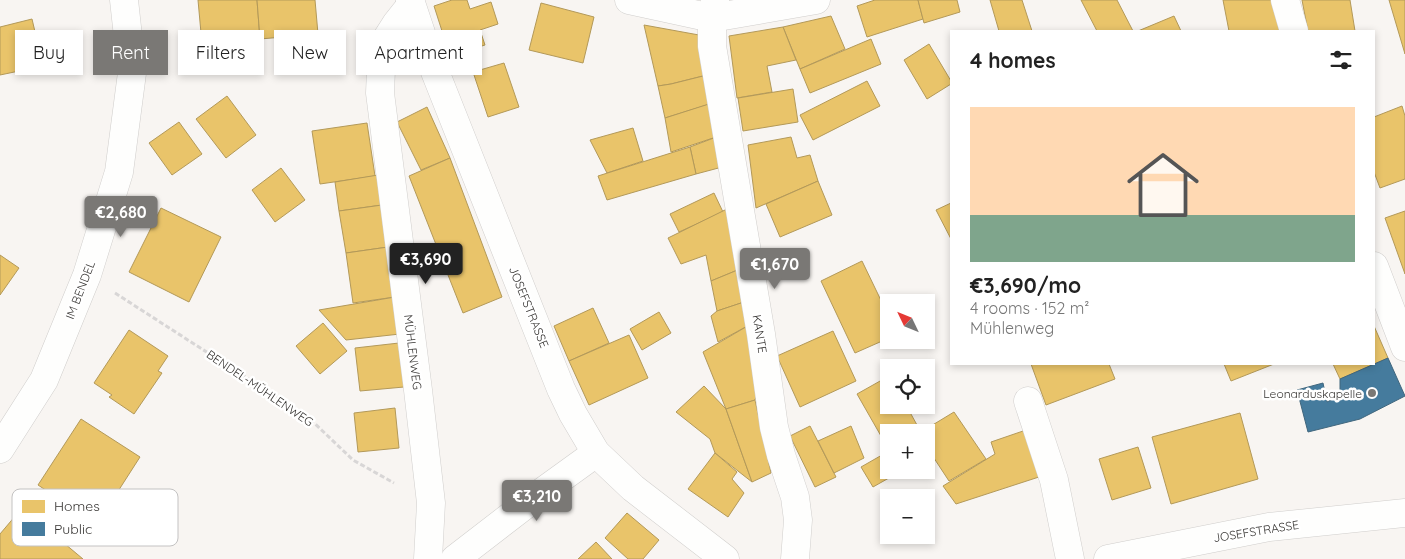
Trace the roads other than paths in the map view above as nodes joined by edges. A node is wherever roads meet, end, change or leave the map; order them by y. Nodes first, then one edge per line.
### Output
1 (124, 0) edge
2 (629, 0) edge
3 (816, 0) edge
4 (1285, 0) edge
5 (411, 2) edge
6 (714, 9) edge
7 (1294, 30) edge
8 (1375, 269) edge
9 (1404, 345) edge
10 (1028, 401) dead end
11 (0, 449) edge
12 (596, 453) junction
13 (1405, 513) edge
14 (428, 559) edge
15 (455, 559) edge
16 (726, 559) edge
17 (796, 559) edge
18 (1070, 559) edge
19 (1108, 559) edge

1 - 11 street, IM BENDEL
2 - 6 street
3 - 6 street
4 - 7 street
5 - 12 street, JOSEFSTRASSE
5 - 14 street, MÜHLENWEG
6 - 17 street, KANTE
8 - 9 street
10 - 18 street
12 - 15 street
12 - 16 street, JOSEFSTRASSE
13 - 19 street, JOSEFSTRASSE

